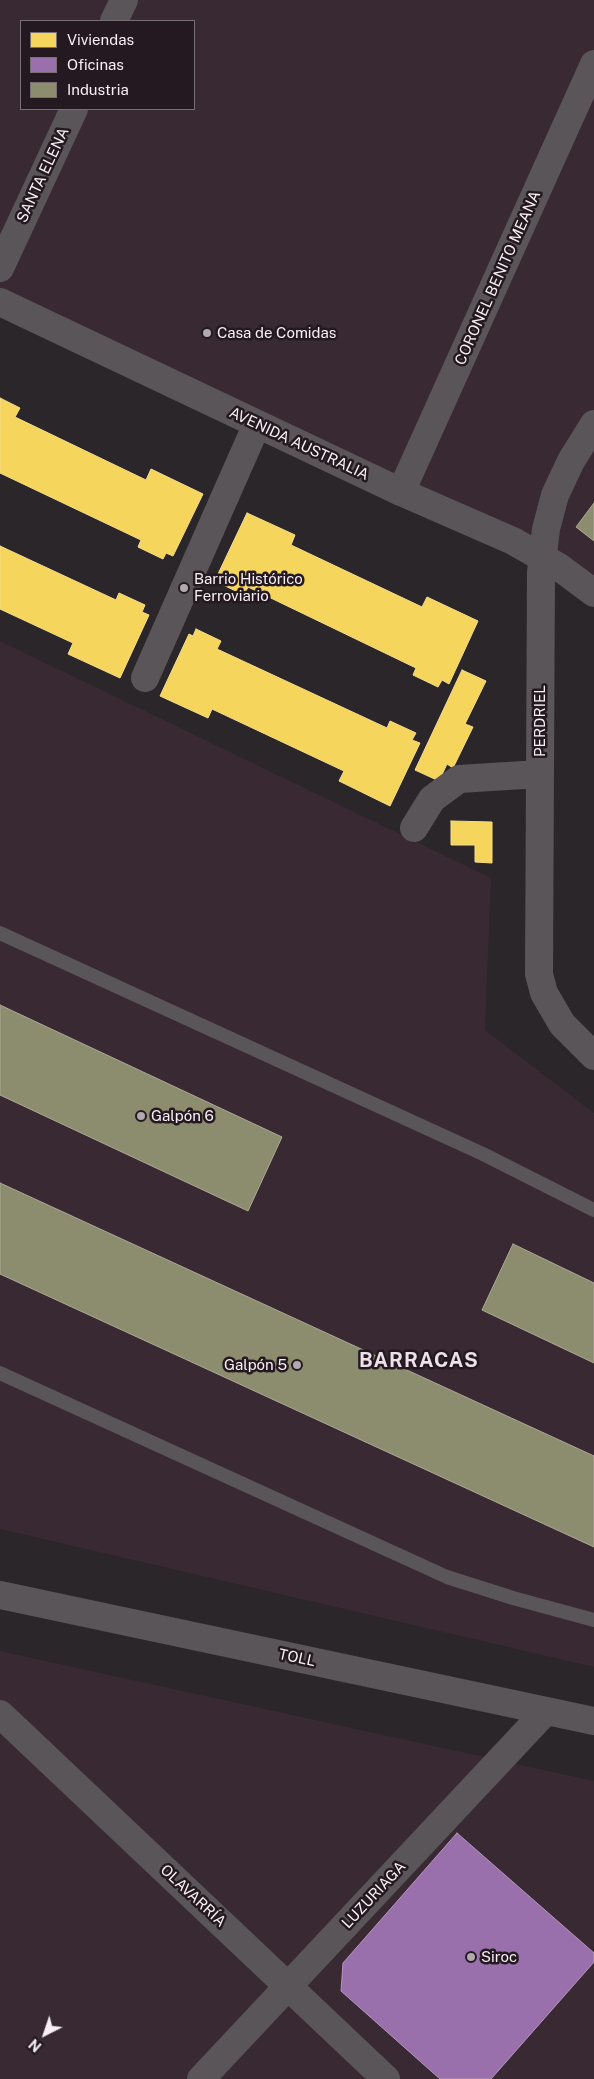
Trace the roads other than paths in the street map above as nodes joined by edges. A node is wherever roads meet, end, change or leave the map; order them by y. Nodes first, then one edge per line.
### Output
1 (124, 0) edge
2 (114, 20) edge
3 (594, 64) edge
4 (74, 110) edge
5 (0, 268) edge
6 (0, 302) edge
7 (257, 424) junction
8 (594, 424) edge
9 (401, 492) junction
10 (542, 556) junction
11 (594, 593) edge
12 (145, 678) dead end
13 (540, 774) junction
14 (414, 828) dead end
15 (0, 933) edge
16 (594, 1056) edge
17 (594, 1210) edge
18 (0, 1373) edge
19 (0, 1595) edge
20 (594, 1620) edge
21 (546, 1711) junction
22 (0, 1714) edge
23 (594, 1721) edge
24 (289, 1986) junction
25 (201, 2079) edge
26 (386, 2079) edge

1 - 2 street
3 - 9 street, CORONEL BENITO MEANA
4 - 5 street, SANTA ELENA
6 - 7 street, AVENIDA AUSTRALIA
7 - 9 street, AVENIDA AUSTRALIA
7 - 12 street
8 - 10 street, PERDRIEL
9 - 10 street, AVENIDA AUSTRALIA
10 - 11 street, AVENIDA AUSTRALIA
10 - 13 street, PERDRIEL
13 - 14 street
13 - 16 street, PERDRIEL
15 - 17 lane
18 - 20 lane
19 - 21 street, TOLL
21 - 23 street, TOLL
21 - 24 street, LUZURIAGA
22 - 24 street, OLAVARRÍA
24 - 25 street, LUZURIAGA
24 - 26 street, OLAVARRÍA

